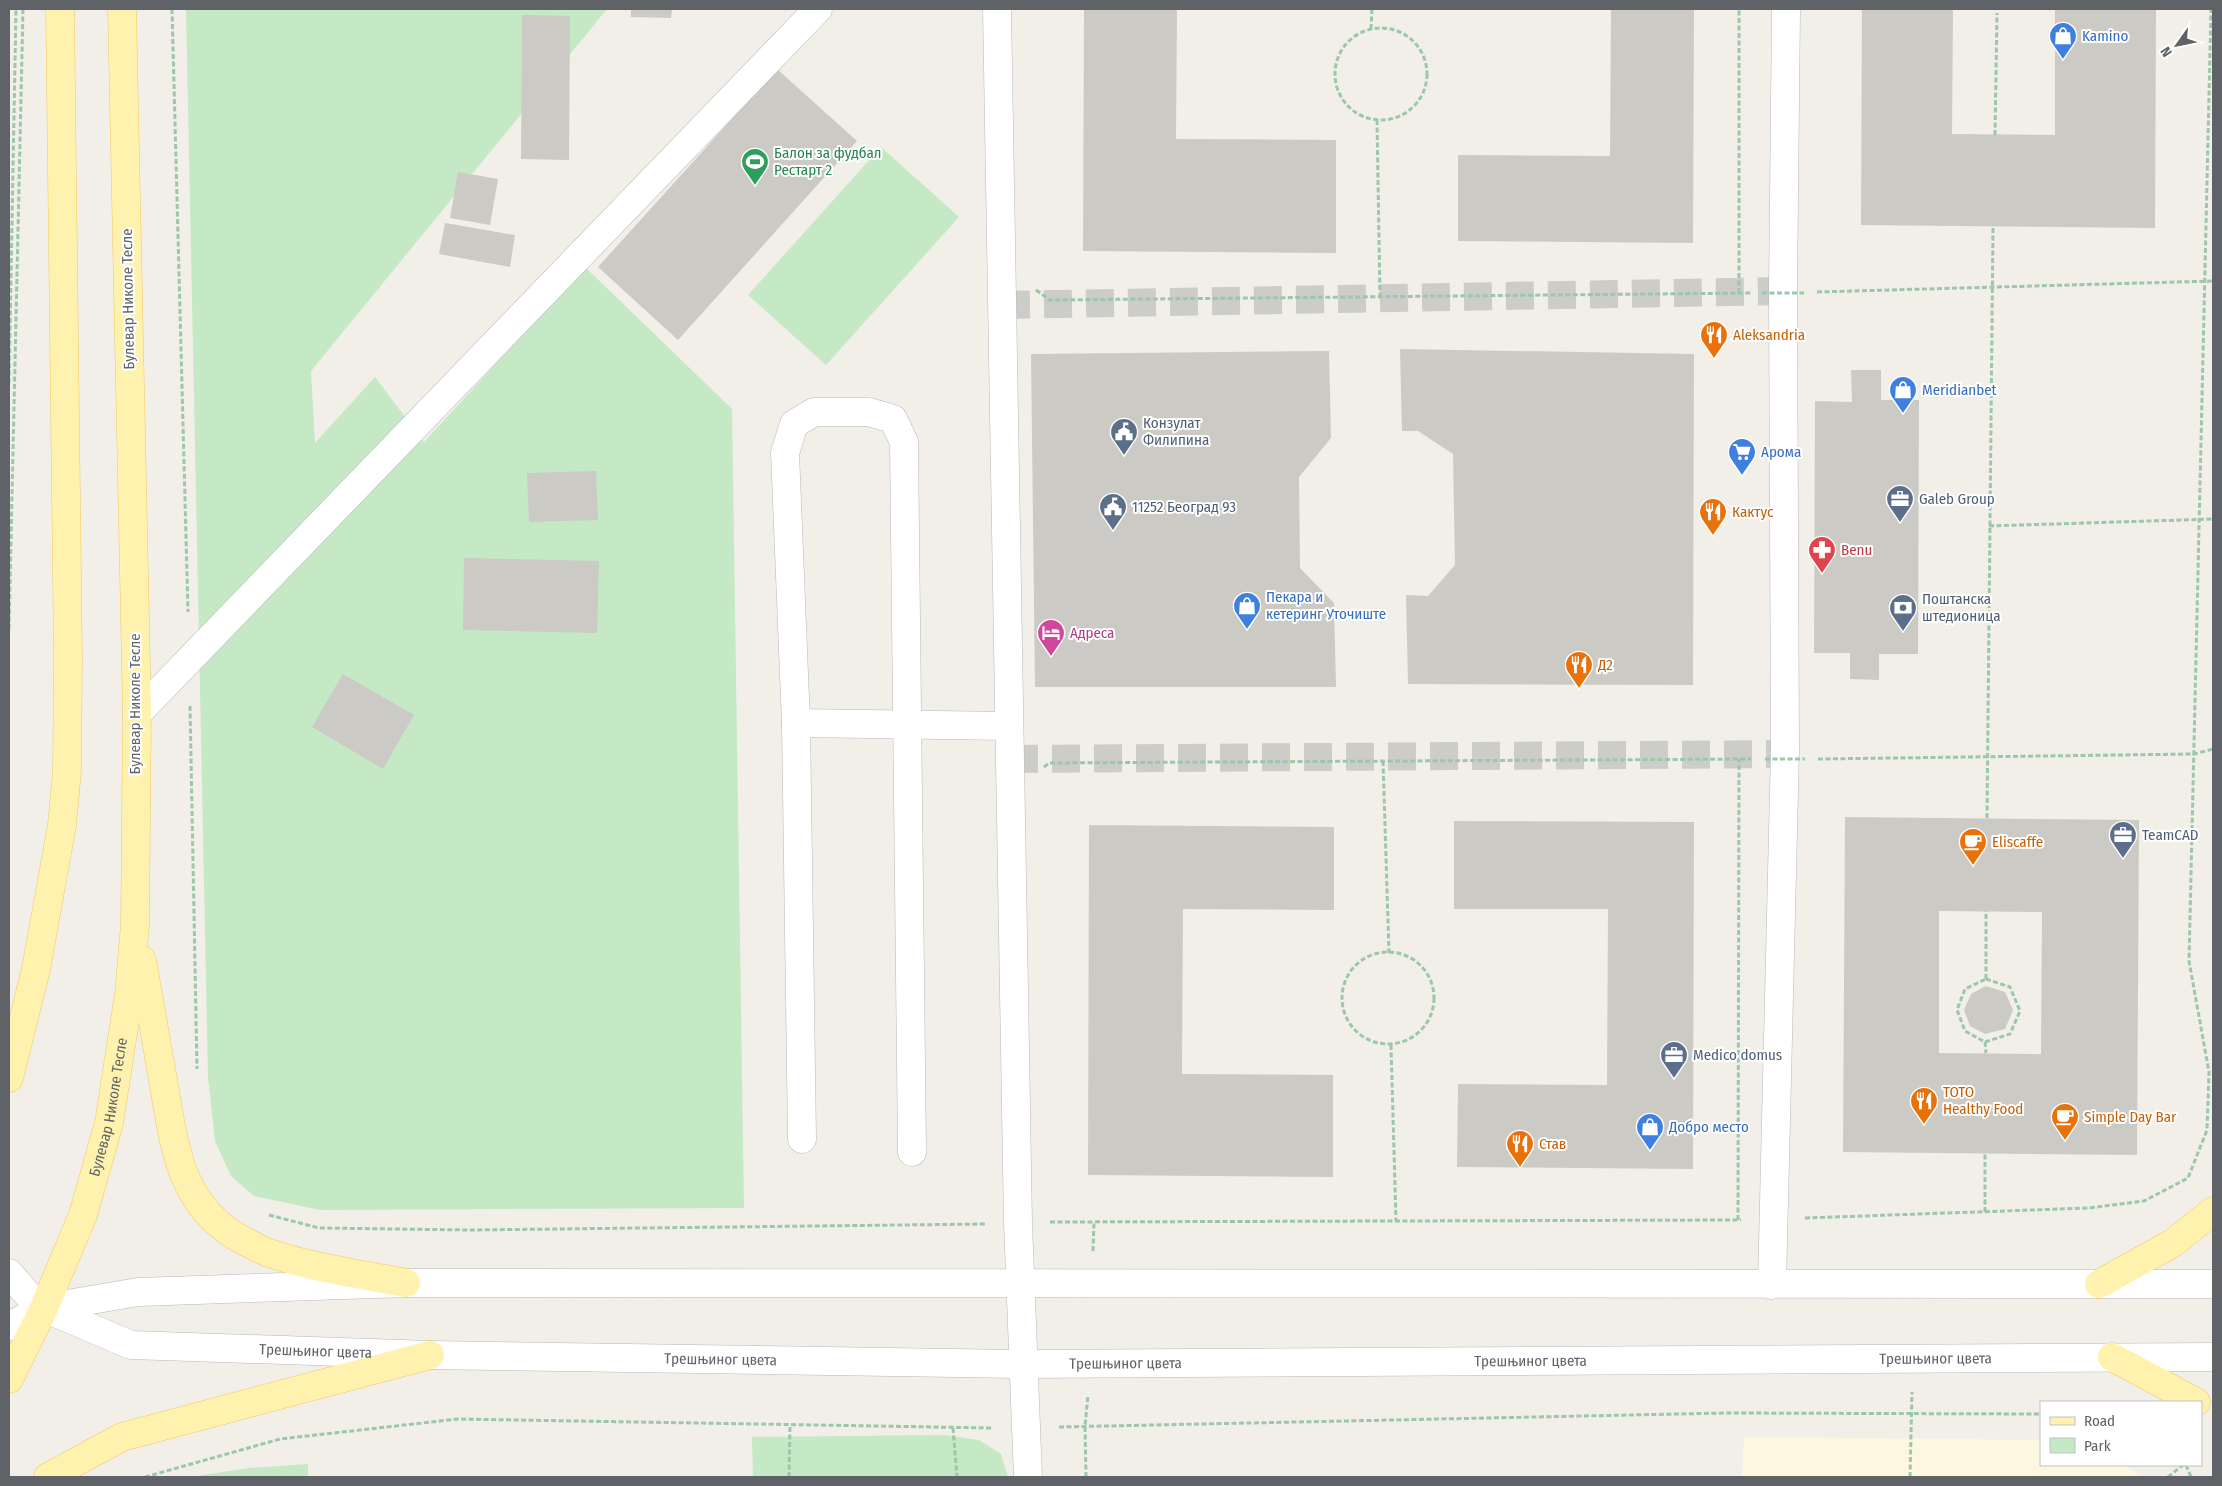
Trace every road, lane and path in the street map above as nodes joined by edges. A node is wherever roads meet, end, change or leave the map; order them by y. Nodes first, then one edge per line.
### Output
1 (16, 9) edge
2 (22, 9) edge
3 (60, 9) edge
4 (122, 9) edge
5 (172, 9) edge
6 (818, 9) edge
7 (997, 9) edge
8 (1372, 9) edge
9 (1739, 9) edge
10 (1786, 9) edge
11 (2211, 9) edge
12 (1997, 13) dead end
13 (1371, 29) junction
14 (1377, 120) junction
15 (1995, 135) dead end
16 (1993, 227) dead end
17 (1032, 281) dead end
18 (2213, 281) edge
19 (2203, 282) junction
20 (1992, 287) junction
21 (1739, 293) junction
22 (1380, 297) junction
23 (9, 383) edge
24 (11, 474) edge
25 (2199, 519) junction
26 (2213, 519) edge
27 (1990, 526) junction
28 (9, 629) edge
29 (190, 660) junction
30 (136, 714) junction
31 (796, 722) junction
32 (907, 724) junction
33 (1009, 726) junction
34 (2213, 750) edge
35 (2194, 754) junction
36 (1986, 756) junction
37 (1739, 759) junction
38 (1384, 761) junction
39 (1042, 769) dead end
40 (1987, 818) dead end
41 (1986, 911) dead end
42 (135, 925) junction
43 (1389, 953) junction
44 (1986, 979) junction
45 (1985, 1042) junction
46 (1391, 1044) junction
47 (1986, 1053) dead end
48 (9, 1078) edge
49 (802, 1139) dead end
50 (912, 1152) dead end
51 (1985, 1154) dead end
52 (2213, 1210) edge
53 (1984, 1212) junction
54 (1773, 1219) junction
55 (1738, 1220) dead end
56 (1396, 1221) dead end
57 (9, 1273) edge
58 (406, 1283) junction
59 (1019, 1283) junction
60 (2099, 1284) junction
61 (2213, 1284) edge
62 (1772, 1285) junction
63 (44, 1308) junction
64 (9, 1326) edge
65 (430, 1355) junction
66 (2112, 1357) junction
67 (2213, 1358) edge
68 (1910, 1359) junction
69 (1091, 1363) junction
70 (1024, 1364) junction
71 (9, 1379) edge
72 (2194, 1401) edge
73 (2202, 1407) edge
74 (1912, 1414) junction
75 (2040, 1414) edge
76 (2213, 1417) edge
77 (790, 1425) junction
78 (1085, 1426) junction
79 (953, 1428) junction
80 (1027, 1428) junction
81 (2183, 1466) edge
82 (2185, 1466) edge
83 (48, 1477) edge
84 (145, 1477) edge
85 (789, 1477) edge
86 (958, 1477) edge
87 (1028, 1477) edge
88 (1086, 1477) edge
89 (1910, 1477) edge
90 (2168, 1477) edge
91 (2192, 1477) edge

1 - 23 path
2 - 24 path
3 - 48 main road
4 - 30 main road, Булевар Николе Тесле
5 - 29 path
6 - 29 street
7 - 33 street
8 - 13 path
9 - 21 path
10 - 54 street
11 - 19 path
12 - 15 path
13 - 14 path
13 - 14 path
14 - 22 path
16 - 20 path
17 - 22 path
18 - 19 path
19 - 20 path
19 - 25 path
20 - 21 path, bridge
20 - 27 path
21 - 22 path
24 - 28 path
25 - 26 path
25 - 27 path
25 - 35 path
27 - 36 path
29 - 30 street
30 - 42 main road, Булевар Николе Тесле
31 - 32 street
31 - 32 street
31 - 49 street
32 - 33 street
32 - 50 street
33 - 59 street
34 - 35 path
35 - 36 path
35 - 53 path
36 - 37 path, bridge
36 - 40 path
37 - 38 path
37 - 55 path
38 - 39 path
38 - 43 path
41 - 44 path
42 - 58 main road
42 - 63 main road, Булевар Николе Тесле
43 - 46 path
43 - 46 path
44 - 45 path
44 - 45 path
45 - 47 path
46 - 56 path
51 - 53 path
52 - 60 main road
53 - 54 path
54 - 62 street
57 - 63 street, Трешњиног цвета
58 - 59 street
58 - 63 street
59 - 62 street
59 - 70 street
60 - 61 street
60 - 62 street
63 - 64 street
63 - 65 street, Трешњиног цвета
63 - 71 main road, Булевар Николе Тесле
65 - 70 street, Трешњиног цвета
65 - 83 main road
66 - 67 street, Трешњиног цвета
66 - 68 street, Трешњиног цвета
66 - 72 main road
68 - 69 street, Трешњиног цвета
68 - 74 path
69 - 70 street, Трешњиног цвета
69 - 78 path
70 - 80 street
73 - 76 main road
74 - 75 path
74 - 78 path
74 - 89 path
77 - 79 path
77 - 84 path
77 - 85 path
78 - 80 path
78 - 88 path
79 - 80 path
79 - 86 path
80 - 87 street
81 - 90 path
82 - 91 path

